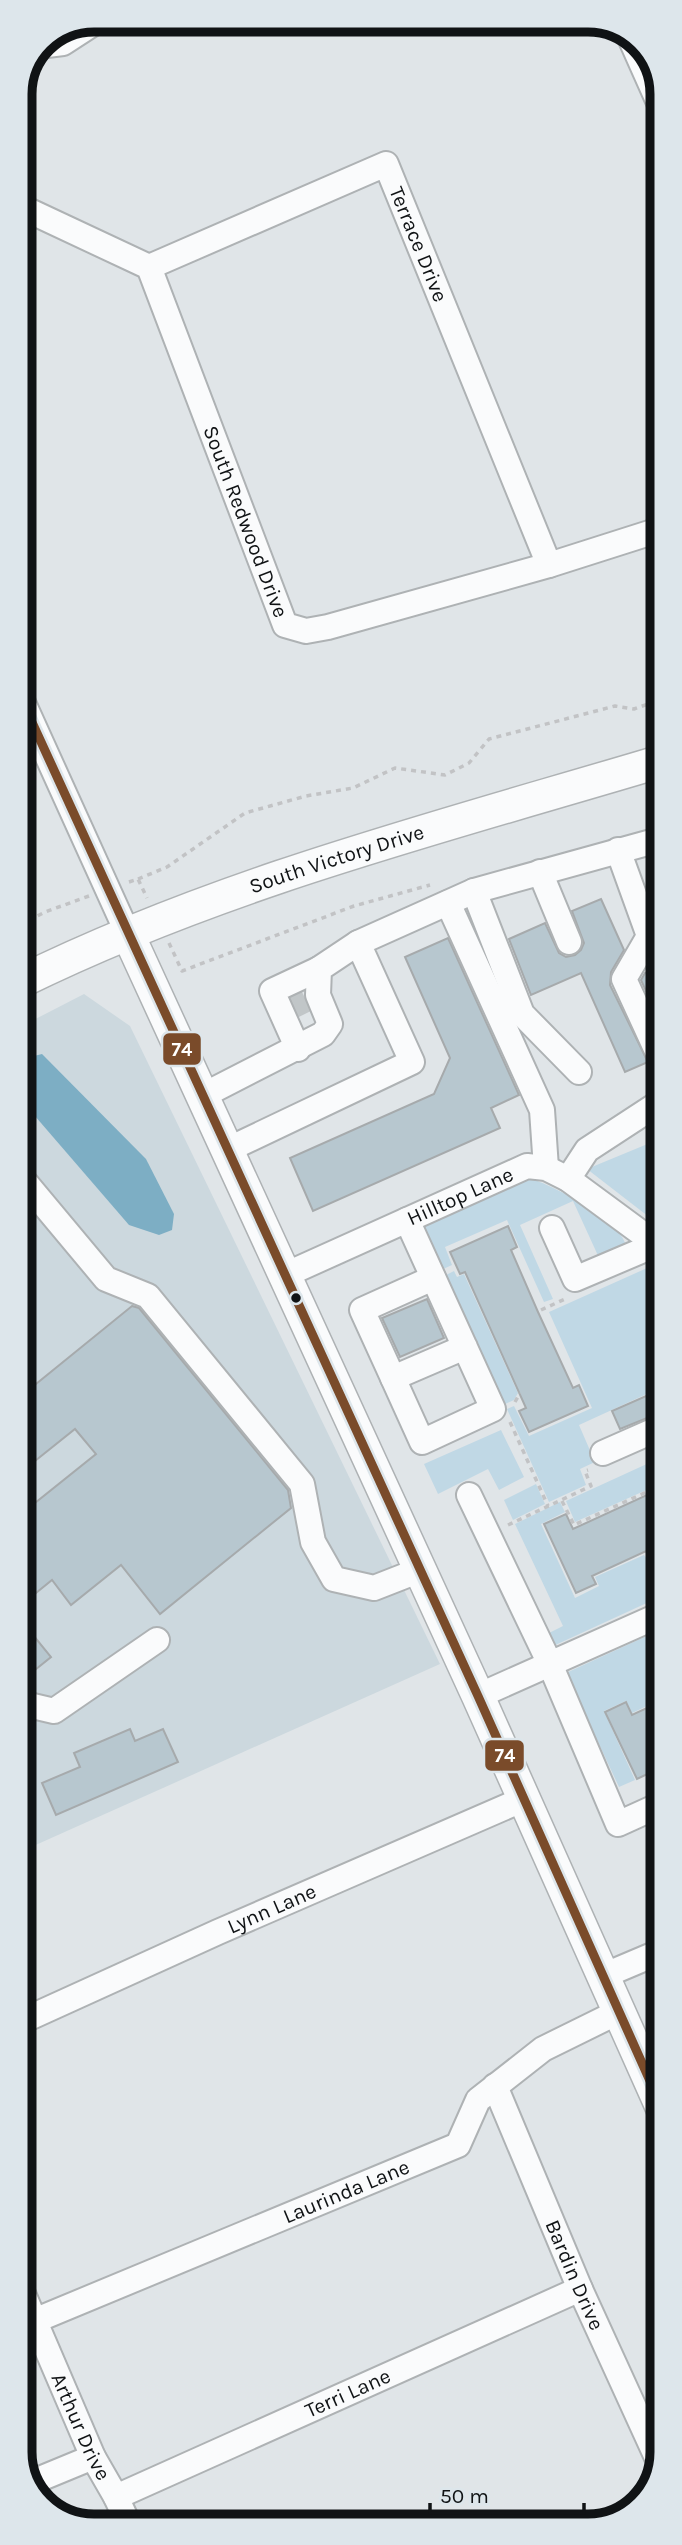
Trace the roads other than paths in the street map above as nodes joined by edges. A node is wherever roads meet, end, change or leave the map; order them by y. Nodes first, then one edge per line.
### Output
1 (77, 34) edge
2 (57, 44) edge
3 (639, 59) edge
4 (648, 78) edge
5 (32, 212) edge
6 (149, 267) junction
7 (650, 533) edge
8 (549, 565) junction
9 (32, 722) edge
10 (650, 765) edge
11 (650, 842) edge
12 (618, 850) junction
13 (540, 872) junction
14 (474, 891) junction
15 (440, 893) junction
16 (127, 932) junction
17 (569, 942) dead end
18 (358, 943) junction
19 (319, 969) junction
20 (32, 976) edge
21 (298, 1004) junction
22 (650, 1036) edge
23 (298, 1049) junction
24 (579, 1072) dead end
25 (202, 1097) junction
26 (650, 1109) edge
27 (227, 1150) junction
28 (546, 1168) junction
29 (568, 1179) junction
30 (32, 1190) edge
31 (407, 1220) junction
32 (552, 1228) dead end
33 (650, 1242) edge
34 (650, 1252) edge
35 (285, 1275) junction
36 (433, 1278) junction
37 (465, 1347) junction
38 (393, 1378) junction
39 (650, 1432) edge
40 (603, 1453) road end
41 (470, 1496) dead end
42 (420, 1570) junction
43 (650, 1620) edge
44 (157, 1640) dead end
45 (550, 1664) junction
46 (478, 1696) junction
47 (32, 1706) edge
48 (524, 1799) junction
49 (650, 1809) edge
50 (650, 1956) edge
51 (603, 1976) junction
52 (618, 2012) junction
53 (32, 2017) edge
54 (650, 2082) edge
55 (495, 2086) junction
56 (580, 2289) junction
57 (32, 2317) edge
58 (34, 2322) junction
59 (650, 2442) edge
60 (93, 2457) junction
61 (39, 2479) edge
62 (116, 2497) junction
63 (123, 2513) edge

1 - 2 street
3 - 4 street
5 - 6 street
6 - 8 street, South Redwood Drive
6 - 8 street, Terrace Drive
7 - 8 street, South Redwood Drive
9 - 16 street
10 - 16 main road, South Victory Drive
11 - 12 street
12 - 13 street
12 - 22 street
13 - 14 street
13 - 17 street
14 - 15 street
14 - 24 street
15 - 18 street
15 - 28 street
16 - 20 main road, South Victory Drive
16 - 25 main road
18 - 19 street
18 - 27 street
19 - 21 street
19 - 21 street
21 - 23 street
21 - 23 street
23 - 25 street
25 - 27 main road
26 - 29 street
27 - 35 main road
28 - 29 street
28 - 31 street, Hilltop Lane
29 - 33 street
30 - 42 street
31 - 35 street, Hilltop Lane
31 - 36 street
32 - 34 street
35 - 42 main road
36 - 37 street
36 - 38 street
37 - 38 street
37 - 38 street
39 - 40 street
41 - 45 street
42 - 46 main road
43 - 45 street
44 - 47 street
45 - 46 street
45 - 49 street
46 - 48 main road
48 - 51 main road
48 - 53 street, Lynn Lane
50 - 51 street
51 - 52 main road
52 - 54 main road
52 - 55 street, Laurinda Lane
55 - 56 street, Bardin Drive
55 - 58 street, Laurinda Lane
56 - 59 street, Bardin Drive
56 - 62 street, Terri Lane
57 - 58 street, Arthur Drive
58 - 60 street, Arthur Drive
60 - 61 street
60 - 62 street, Arthur Drive
62 - 63 street, Arthur Drive

